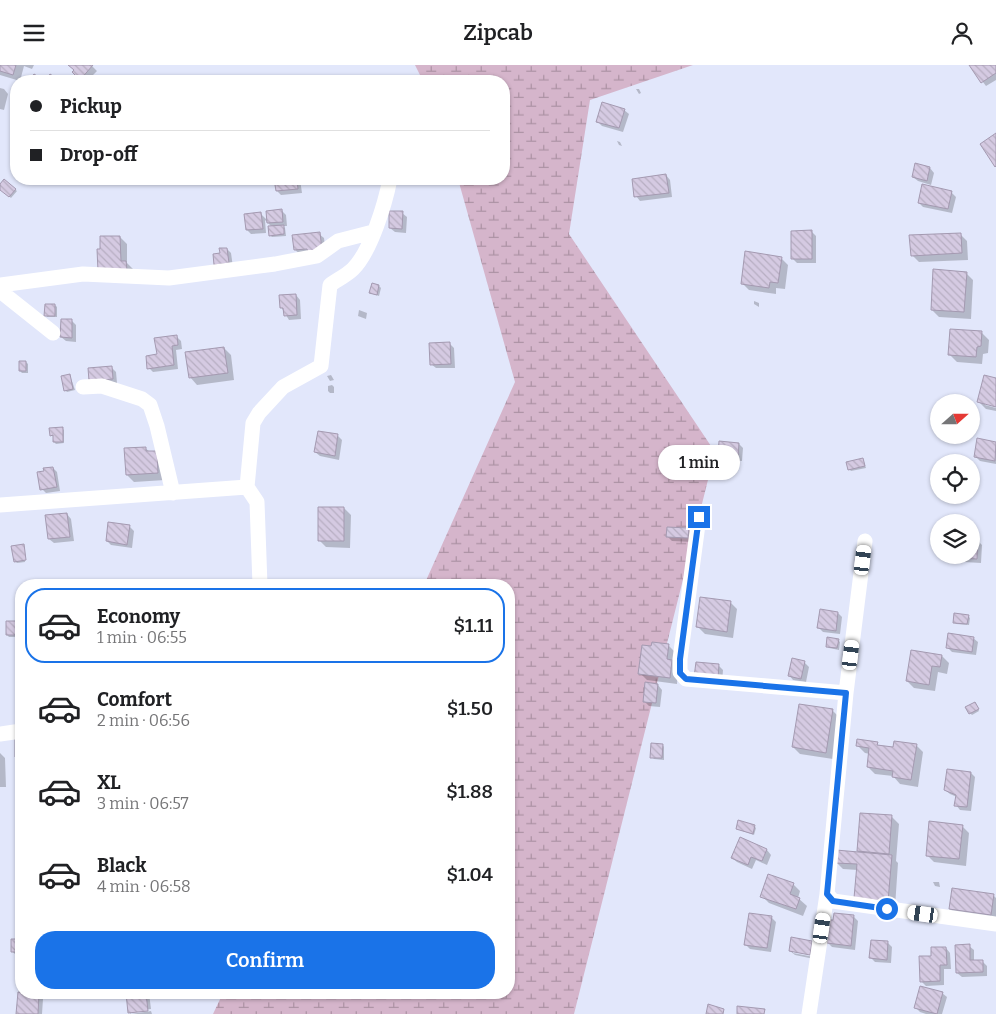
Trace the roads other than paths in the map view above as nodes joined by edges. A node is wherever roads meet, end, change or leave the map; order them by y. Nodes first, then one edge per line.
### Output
1 (389, 185) edge
2 (373, 232) junction
3 (0, 285) edge
4 (0, 291) edge
5 (53, 333) dead end
6 (83, 387) dead end
7 (248, 487) junction
8 (173, 493) junction
9 (0, 505) edge
10 (699, 517) dead end
11 (865, 541) dead end
12 (260, 579) edge
13 (846, 693) junction
14 (15, 732) edge
15 (0, 733) edge
16 (827, 894) junction
17 (996, 924) edge
18 (809, 1014) edge

1 - 2 street
2 - 3 street
2 - 7 street
4 - 5 street
6 - 8 street
7 - 8 street
7 - 12 street
8 - 9 street
10 - 13 street
11 - 13 street
13 - 16 street
14 - 15 street
16 - 17 street
16 - 18 street

